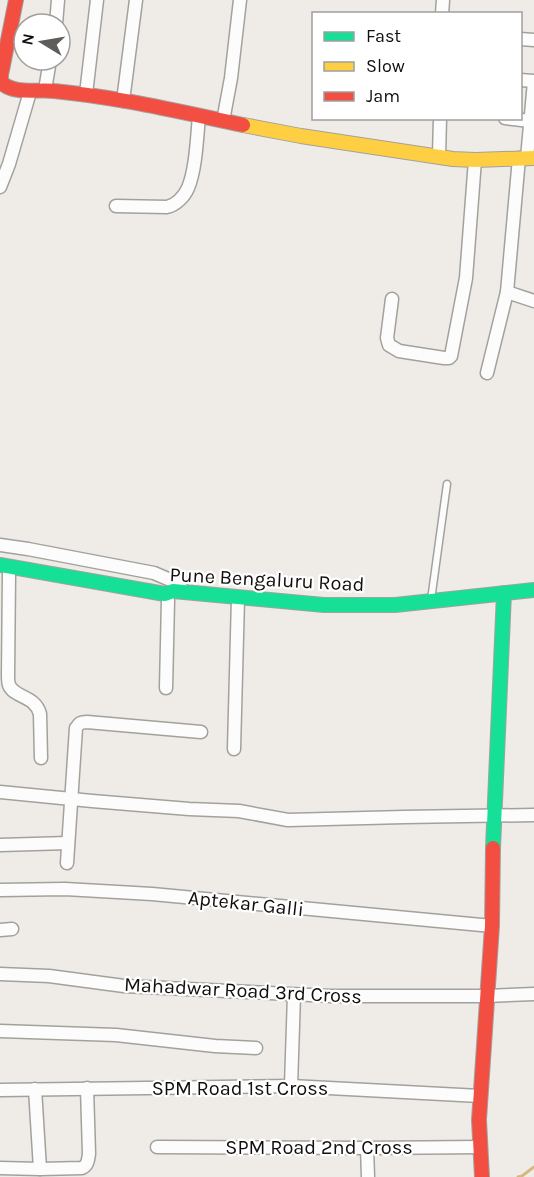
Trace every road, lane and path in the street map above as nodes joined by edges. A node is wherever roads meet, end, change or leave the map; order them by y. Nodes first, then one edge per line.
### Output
1 (16, 0) edge
2 (97, 0) edge
3 (136, 0) edge
4 (240, 0) edge
5 (48, 72) edge
6 (534, 82) edge
7 (45, 90) junction
8 (30, 92) junction
9 (86, 94) junction
10 (123, 101) junction
11 (199, 116) junction
12 (440, 120) edge
13 (522, 120) edge
14 (223, 121) junction
15 (530, 121) junction
16 (439, 156) junction
17 (527, 158) edge
18 (475, 160) junction
19 (0, 187) edge
20 (116, 206) dead end
21 (507, 292) junction
22 (392, 299) dead end
23 (534, 301) edge
24 (487, 373) dead end
25 (447, 484) dead end
26 (0, 545) edge
27 (0, 554) edge
28 (3, 570) edge
29 (534, 590) edge
30 (504, 593) junction
31 (175, 594) junction
32 (238, 597) junction
33 (431, 601) junction
34 (166, 688) dead end
35 (201, 732) dead end
36 (234, 749) dead end
37 (41, 758) dead end
38 (0, 792) edge
39 (71, 799) junction
40 (534, 815) edge
41 (494, 816) junction
42 (68, 843) junction
43 (0, 845) edge
44 (67, 863) dead end
45 (0, 890) edge
46 (492, 926) junction
47 (0, 974) edge
48 (294, 994) junction
49 (534, 994) edge
50 (486, 996) junction
51 (0, 1031) edge
52 (256, 1048) dead end
53 (291, 1086) junction
54 (87, 1088) junction
55 (35, 1089) junction
56 (0, 1090) edge
57 (480, 1096) junction
58 (157, 1147) dead end
59 (480, 1147) junction
60 (367, 1148) junction
61 (0, 1168) edge
62 (40, 1169) junction
63 (482, 1175) edge
64 (368, 1177) edge

1 - 8 street
2 - 9 street
3 - 10 street
4 - 14 street
5 - 7 street
6 - 15 street
7 - 8 street
7 - 9 street
8 - 19 street
9 - 10 street
10 - 11 street
11 - 14 street
11 - 20 street
12 - 16 street
13 - 15 street
14 - 16 street
15 - 17 street
16 - 18 street
17 - 18 street
17 - 21 street
18 - 22 street
21 - 23 street
21 - 24 street
25 - 33 lane
26 - 31 street
27 - 31 street
28 - 31 street, Pune Bengaluru Road
28 - 37 street
29 - 30 street, Pune Bengaluru Road
30 - 33 street, Pune Bengaluru Road
30 - 41 street
31 - 32 street, Pune Bengaluru Road
31 - 34 street
32 - 33 street, Pune Bengaluru Road
32 - 36 street
35 - 39 street
38 - 39 street
39 - 41 street
39 - 42 street
40 - 41 street
41 - 46 street
42 - 43 street
42 - 44 street
45 - 46 street, Aptekar Galli
46 - 50 street
47 - 48 street, Mahadwar Road 3rd Cross
48 - 50 street, Mahadwar Road 3rd Cross
48 - 53 street
49 - 50 street, Mahadwar Road 3rd Cross
50 - 57 street
51 - 52 street
53 - 54 street, SPM Road 1st Cross
53 - 57 street, SPM Road 1st Cross
54 - 55 street, SPM Road 1st Cross
54 - 62 street
55 - 56 street, SPM Road 1st Cross
55 - 62 street
57 - 59 street
58 - 60 street, SPM Road 2nd Cross
59 - 60 street, SPM Road 2nd Cross
59 - 63 street
60 - 64 street
61 - 62 street

